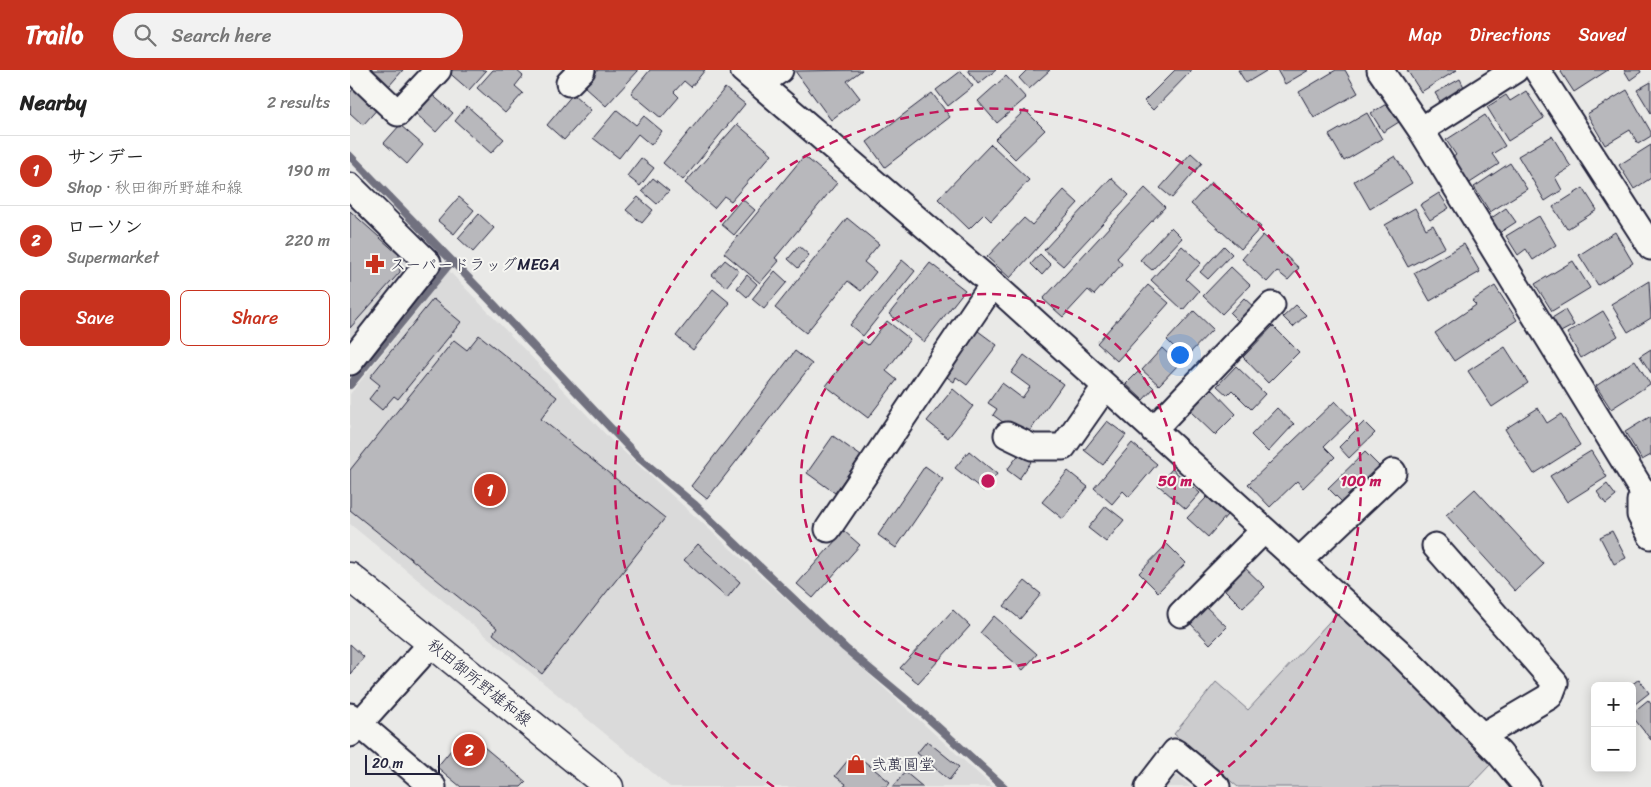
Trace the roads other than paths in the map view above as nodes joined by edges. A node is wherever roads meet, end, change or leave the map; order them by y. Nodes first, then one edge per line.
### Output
1 (352, 70) edge
2 (438, 70) edge
3 (780, 70) edge
4 (1380, 70) edge
5 (1515, 70) edge
6 (1537, 70) edge
7 (751, 77) edge
8 (1420, 130) junction
9 (350, 186) edge
10 (1651, 247) edge
11 (993, 284) junction
12 (1272, 305) dead end
13 (350, 362) edge
14 (1105, 387) junction
15 (1153, 430) junction
16 (1007, 435) dead end
17 (1393, 472) dead end
18 (1649, 495) edge
19 (828, 529) dead end
20 (1264, 530) junction
21 (1651, 536) edge
22 (1435, 546) dead end
23 (1299, 561) junction
24 (350, 577) edge
25 (1181, 614) dead end
26 (432, 643) junction
27 (353, 724) edge
28 (1482, 736) junction
29 (433, 787) edge
30 (609, 787) edge
31 (1148, 787) edge
32 (1217, 787) edge
33 (1527, 787) edge

1 - 2 street
3 - 7 street
4 - 8 street
5 - 8 street
6 - 10 street
7 - 11 street
8 - 18 street
9 - 13 street
11 - 14 street
11 - 19 street
12 - 15 street
14 - 15 street
14 - 16 street
15 - 20 street
17 - 23 street
18 - 21 street
20 - 23 street
20 - 25 street
22 - 28 street
23 - 28 street
24 - 26 main road, 秋田御所野雄和線
26 - 27 street
26 - 30 main road, 秋田御所野雄和線
27 - 29 street
28 - 33 street
31 - 32 street

